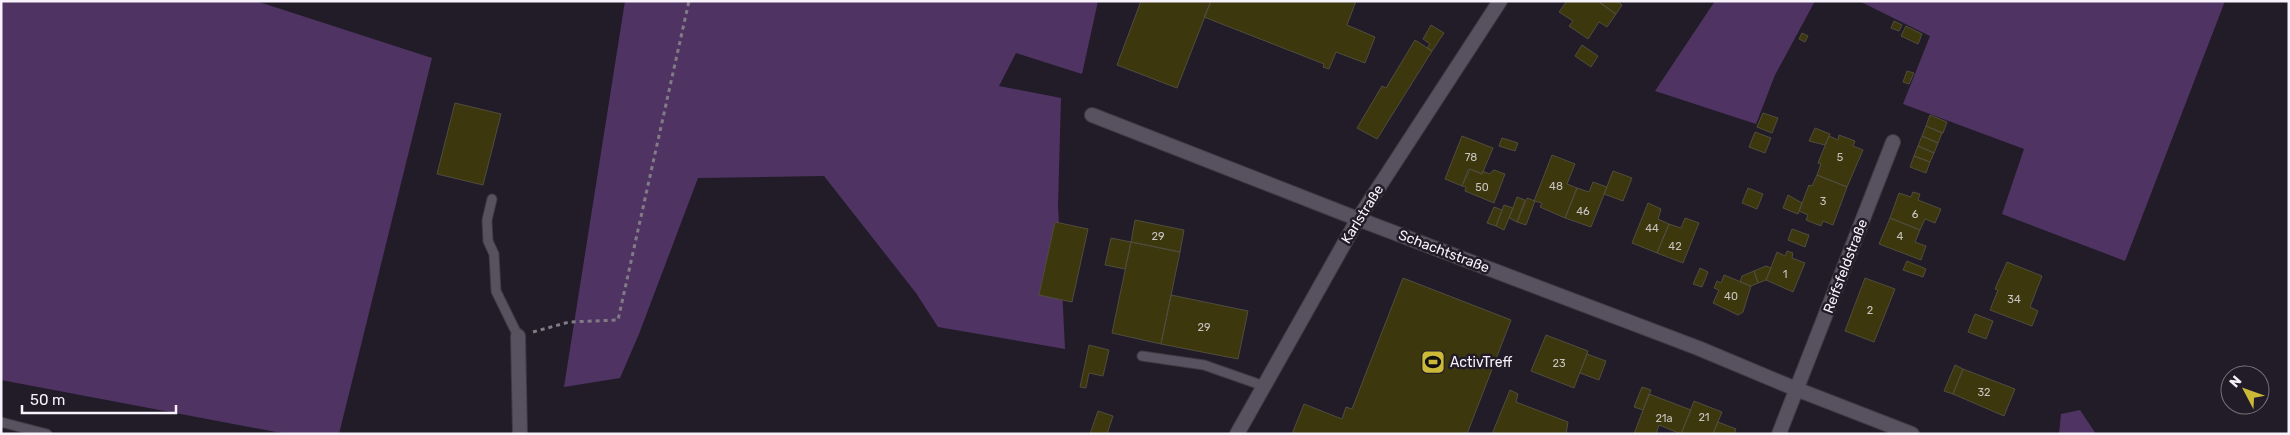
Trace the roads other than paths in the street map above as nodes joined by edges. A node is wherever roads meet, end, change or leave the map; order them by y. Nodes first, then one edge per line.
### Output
1 (1500, 1) edge
2 (1092, 114) dead end
3 (1894, 142) dead end
4 (492, 199) dead end
5 (1358, 218) junction
6 (518, 336) joint
7 (1142, 356) dead end
8 (1264, 386) junction
9 (1796, 389) junction
10 (1, 422) edge
11 (47, 434) edge
12 (520, 434) edge
13 (1237, 434) edge
14 (1779, 434) edge
15 (1912, 434) edge

1 - 5 street, Karlstraße
2 - 5 street, Schachtstraße
3 - 9 street, Reifsfeldstraße
4 - 6 lane
5 - 8 street, Karlstraße
5 - 9 street, Schachtstraße
6 - 12 street
7 - 8 lane
8 - 13 street, Karlstraße
9 - 14 street
9 - 15 street, Schachtstraße
10 - 11 lane

